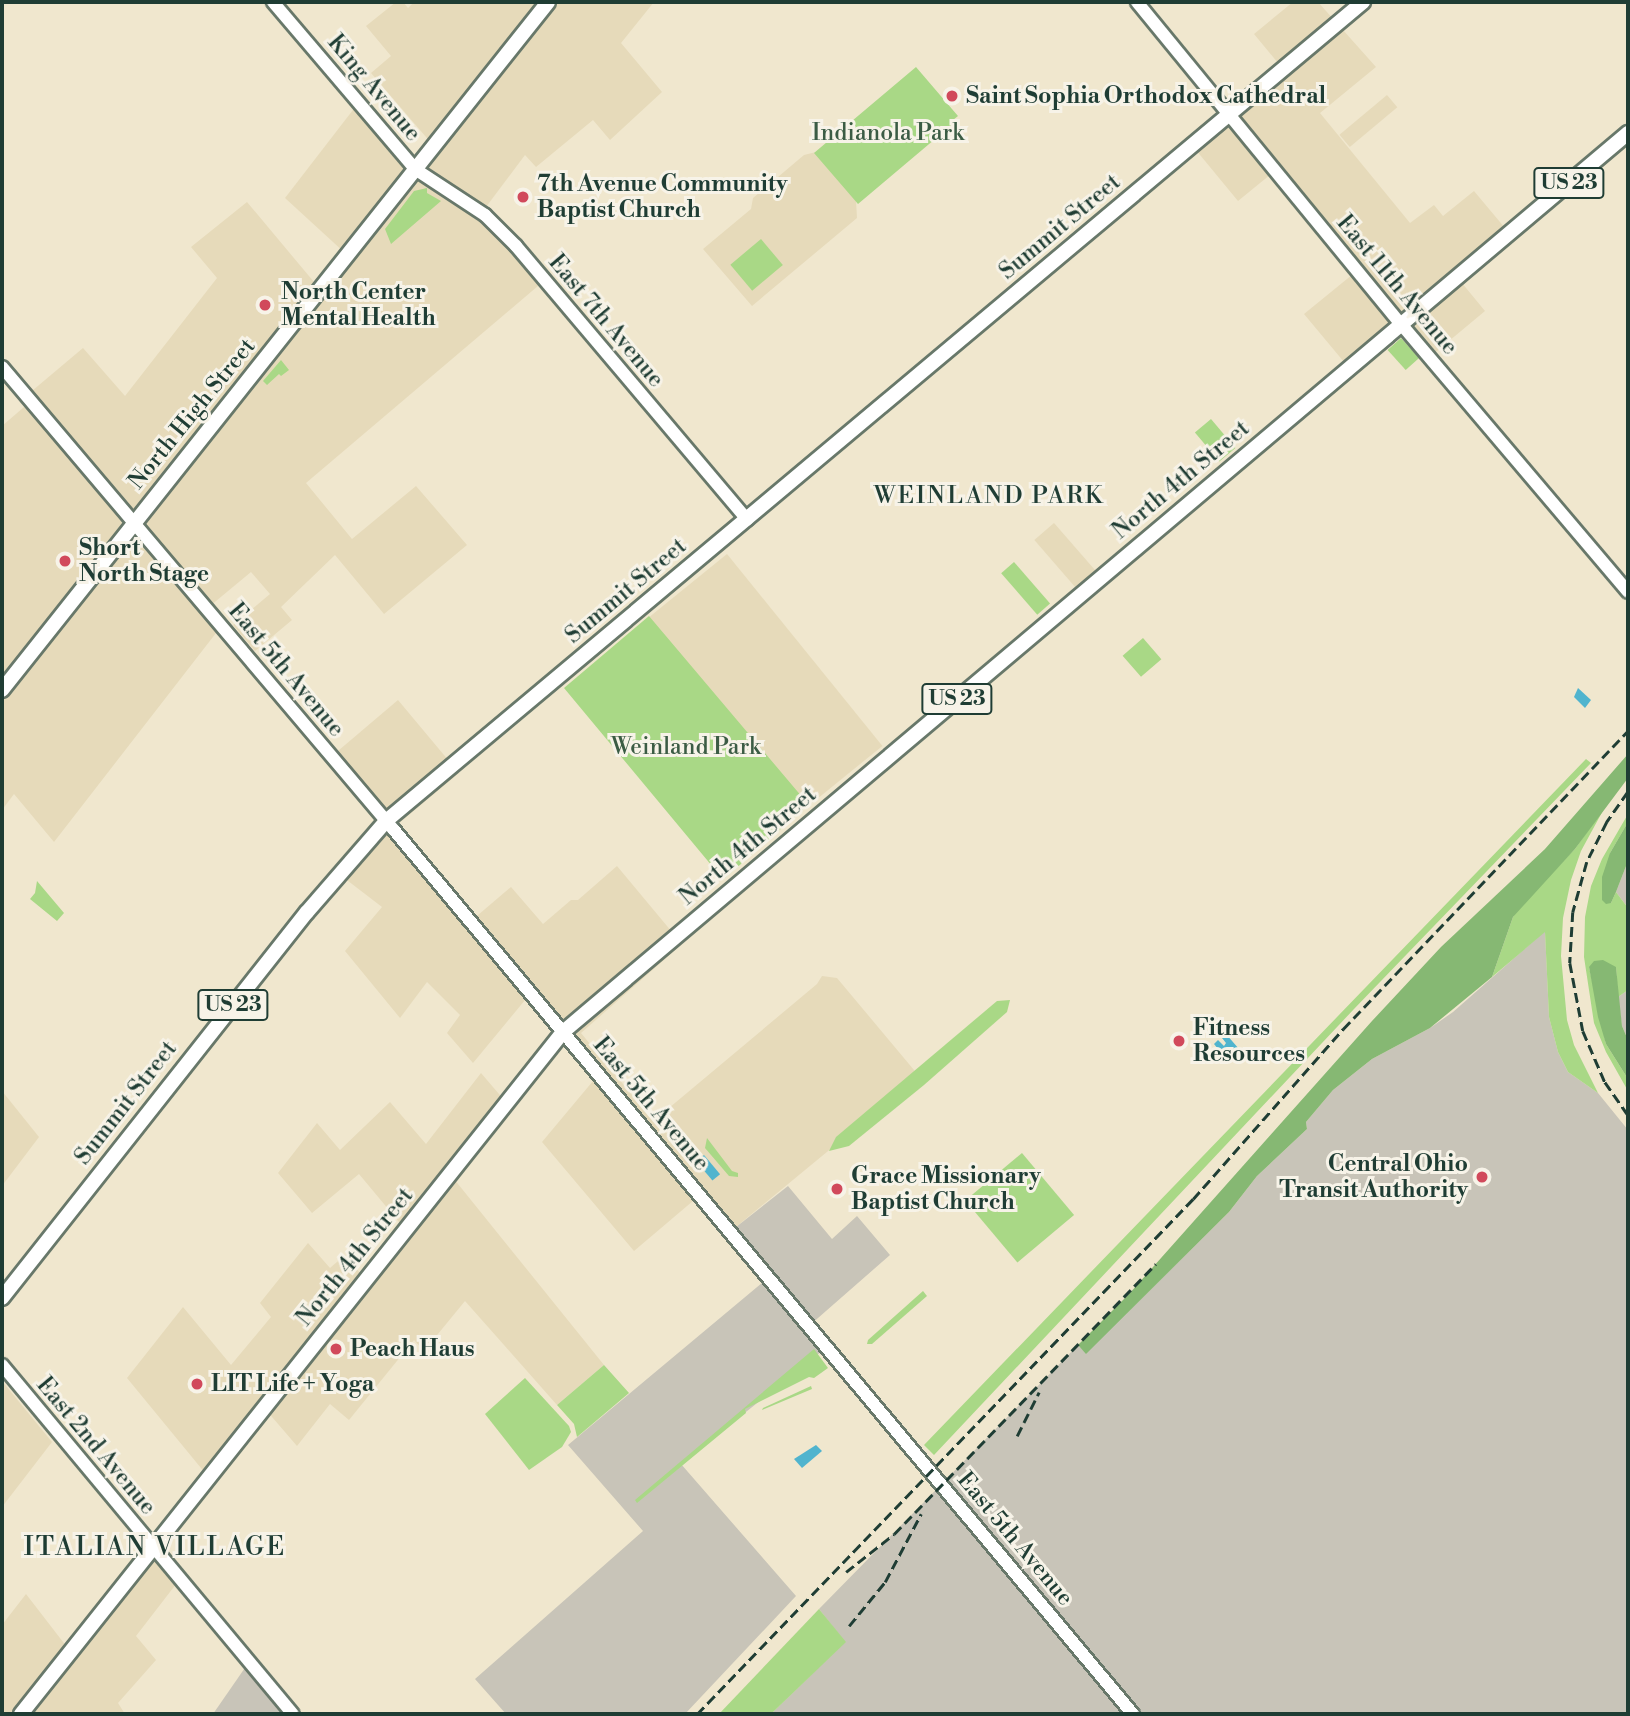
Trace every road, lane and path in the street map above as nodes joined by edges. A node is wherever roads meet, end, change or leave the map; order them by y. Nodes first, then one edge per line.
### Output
1 (273, 2) edge
2 (548, 2) edge
3 (1137, 2) edge
4 (1363, 2) edge
5 (1230, 114) junction
6 (1628, 133) edge
7 (415, 169) junction
8 (1401, 324) junction
9 (2, 368) edge
10 (747, 519) junction
11 (134, 523) junction
12 (1628, 592) edge
13 (2, 690) edge
14 (386, 821) junction
15 (563, 1032) junction
16 (2, 1298) edge
17 (2, 1365) edge
18 (153, 1548) junction
19 (21, 1714) edge
20 (293, 1714) edge
21 (1133, 1714) edge

1 - 7 street, King Avenue
2 - 7 main road, North High Street
3 - 5 street, East 11th Avenue
4 - 5 main road, Summit Street / US 23
5 - 8 street, East 11th Avenue
5 - 10 main road, Summit Street / US 23
6 - 8 main road, North 4th Street / US 23
7 - 10 street, East 7th Avenue
7 - 11 main road, North High Street
8 - 12 street, East 11th Avenue
8 - 15 main road, North 4th Street / US 23
9 - 11 street, East 5th Avenue
10 - 14 main road, Summit Street / US 23
11 - 13 main road, North High Street
11 - 14 street, East 5th Avenue
14 - 15 street, East 5th Avenue
14 - 16 main road, Summit Street / US 23
15 - 18 main road, North 4th Street / US 23
15 - 21 street, East 5th Avenue
17 - 18 street, East 2nd Avenue
18 - 19 main road, North 4th Street / US 23
18 - 20 street, East 2nd Avenue

